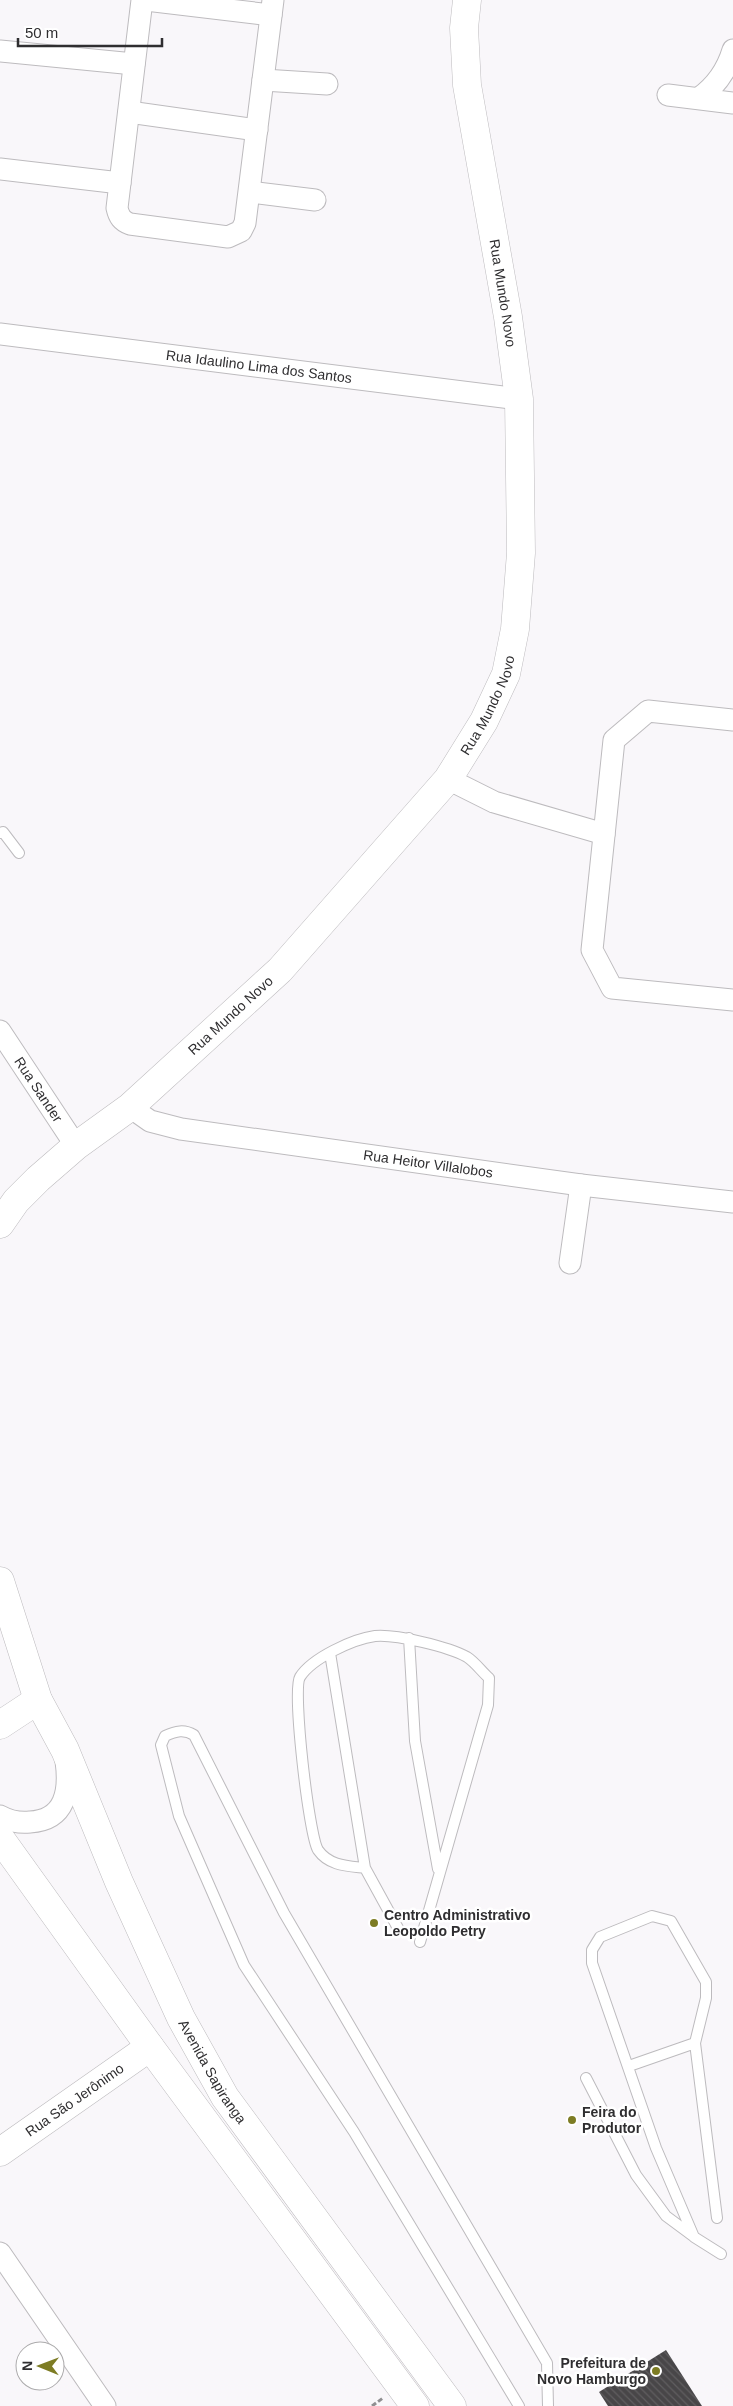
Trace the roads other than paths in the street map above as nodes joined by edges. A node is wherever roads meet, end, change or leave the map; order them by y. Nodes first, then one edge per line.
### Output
1 (142, 0) edge
2 (146, 0) edge
3 (467, 0) edge
4 (272, 7) edge
5 (733, 50) edge
6 (0, 51) edge
7 (134, 64) junction
8 (263, 80) junction
9 (327, 84) dead end
10 (668, 95) dead end
11 (699, 98) junction
12 (733, 103) edge
13 (128, 112) junction
14 (257, 130) junction
15 (0, 169) edge
16 (120, 184) junction
17 (250, 192) junction
18 (315, 200) dead end
19 (0, 334) edge
20 (519, 399) junction
21 (733, 720) edge
22 (448, 779) junction
23 (0, 832) edge
24 (604, 834) junction
25 (19, 853) dead end
26 (733, 1000) edge
27 (0, 1032) edge
28 (130, 1107) junction
29 (76, 1146) junction
30 (581, 1185) junction
31 (733, 1202) edge
32 (0, 1224) edge
33 (570, 1262) dead end
34 (0, 1581) edge
35 (409, 1638) junction
36 (330, 1653) junction
37 (38, 1700) junction
38 (0, 1725) edge
39 (64, 1750) junction
40 (0, 1816) edge
41 (0, 1838) edge
42 (366, 1868) junction
43 (439, 1873) junction
44 (400, 1930) dead end
45 (420, 1942) dead end
46 (695, 2043) junction
47 (150, 2047) junction
48 (629, 2066) junction
49 (586, 2078) dead end
50 (0, 2152) edge
51 (717, 2218) dead end
52 (694, 2237) junction
53 (0, 2253) edge
54 (721, 2254) dead end
55 (104, 2406) edge
56 (415, 2406) edge
57 (452, 2406) edge
58 (519, 2406) edge
59 (548, 2406) edge

1 - 7 street
2 - 4 street
3 - 20 main road, Rua Mundo Novo
4 - 8 street
5 - 11 street
6 - 7 street
7 - 13 street
8 - 9 street
8 - 14 street
10 - 11 street
11 - 12 street
13 - 14 street
13 - 16 street
14 - 17 street
15 - 16 street
16 - 17 street
17 - 18 street
19 - 20 street, Rua Idaulino Lima dos Santos
20 - 22 main road, Rua Mundo Novo
21 - 24 street
22 - 24 street
22 - 28 main road, Rua Mundo Novo
23 - 25 lane
24 - 26 street
27 - 29 street, Rua Sander
28 - 29 main road, Rua Mundo Novo
28 - 30 street, Rua Heitor Villalobos
29 - 32 main road, Rua Mundo Novo
30 - 31 street, Rua Heitor Villalobos
30 - 33 street
34 - 37 main road
35 - 36 lane
35 - 43 lane
35 - 43 lane
36 - 42 lane
36 - 42 lane
37 - 38 main road
37 - 39 main road, Avenida Sapiranga
39 - 40 street
39 - 57 main road, Avenida Sapiranga
41 - 47 main road
42 - 44 lane
43 - 45 lane
46 - 48 lane
46 - 48 lane
46 - 51 lane
47 - 50 main road, Rua São Jerônimo
47 - 56 main road
48 - 52 lane
49 - 52 lane
52 - 54 lane
53 - 55 street
58 - 59 lane

